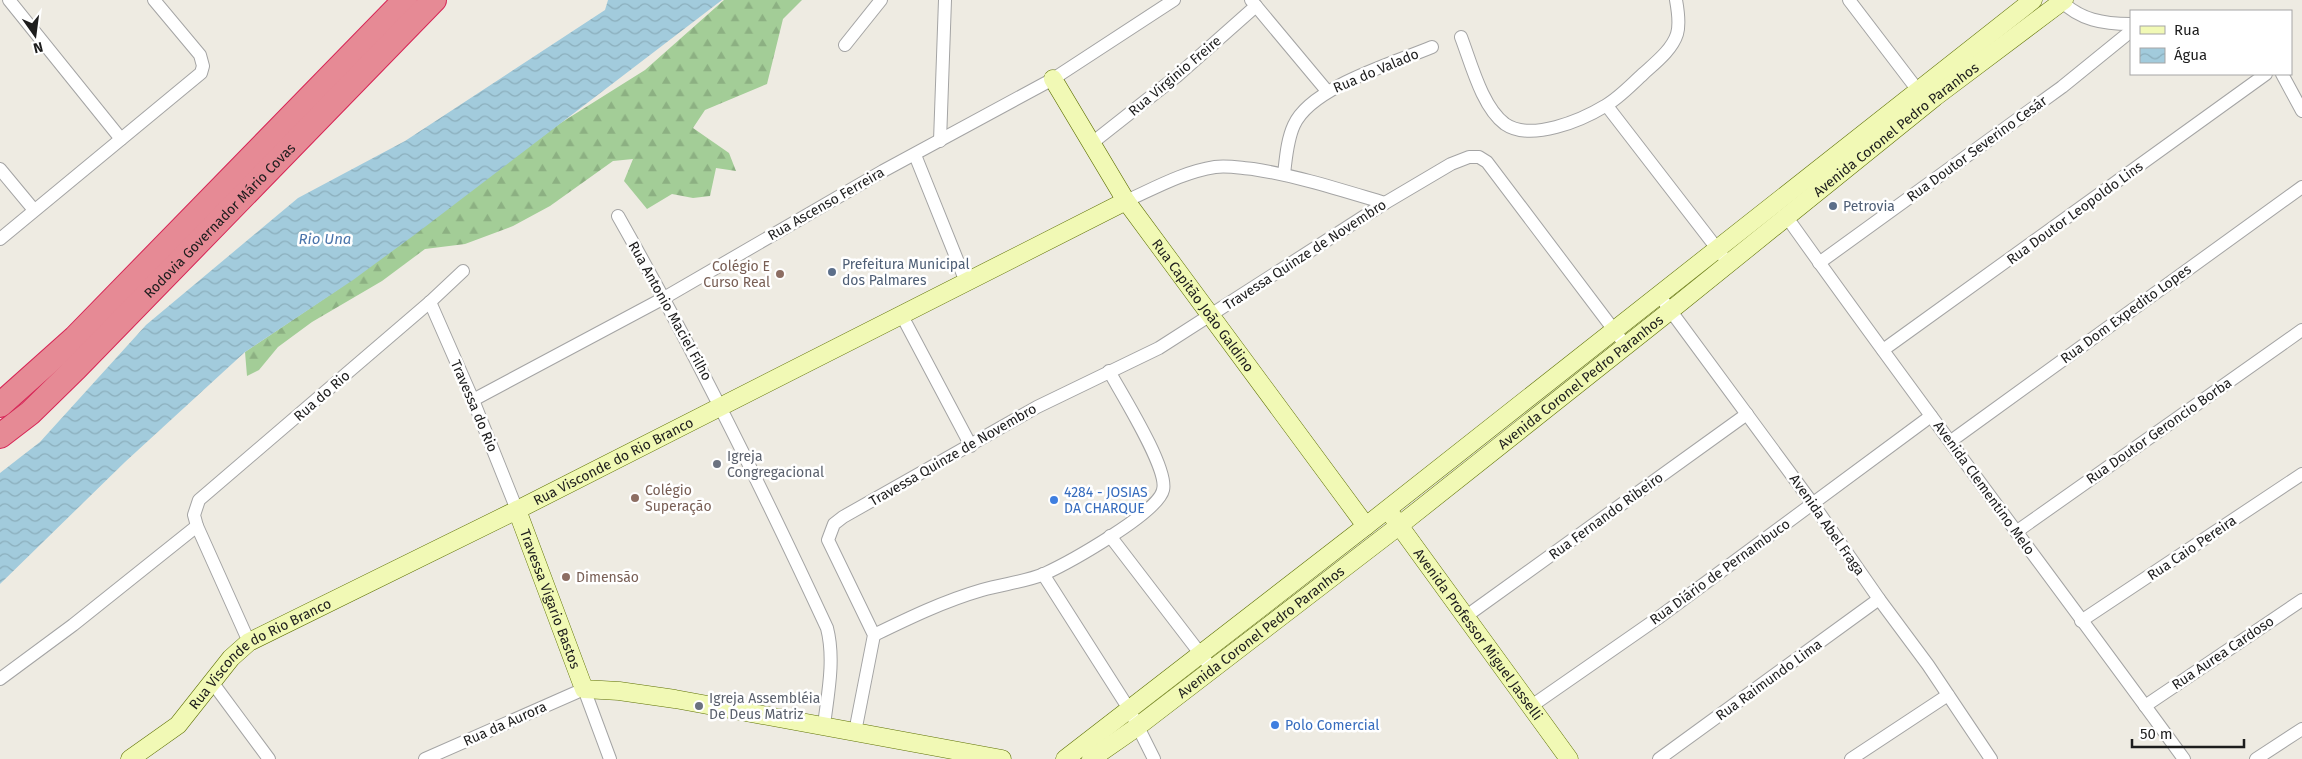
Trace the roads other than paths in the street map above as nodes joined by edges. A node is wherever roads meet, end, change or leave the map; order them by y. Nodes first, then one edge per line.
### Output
1 (9, 0) edge
2 (154, 0) edge
3 (405, 0) edge
4 (434, 0) edge
5 (881, 0) edge
6 (945, 0) edge
7 (1174, 0) edge
8 (1676, 0) edge
9 (1849, 0) edge
10 (2033, 0) edge
11 (2062, 1) edge
12 (1254, 3) edge
13 (2130, 24) edge
14 (2130, 32) edge
15 (1461, 37) dead end
16 (845, 46) dead end
17 (1432, 47) dead end
18 (2265, 75) edge
19 (2283, 75) edge
20 (1053, 79) junction
21 (1327, 91) junction
22 (1922, 97) junction
23 (1607, 106) junction
24 (2302, 111) edge
25 (121, 139) junction
26 (940, 142) junction
27 (1092, 143) junction
28 (915, 155) junction
29 (0, 169) edge
30 (1284, 174) junction
31 (1826, 174) junction
32 (2302, 188) edge
33 (1783, 196) junction
34 (1126, 201) junction
35 (1385, 203) junction
36 (34, 210) junction
37 (1790, 213) junction
38 (618, 216) dead end
39 (1759, 216) junction
40 (1770, 230) junction
41 (0, 239) edge
42 (1717, 248) junction
43 (1728, 263) junction
44 (1819, 263) junction
45 (463, 271) dead end
46 (966, 282) junction
47 (1659, 295) junction
48 (664, 298) junction
49 (430, 302) junction
50 (1671, 310) junction
51 (901, 314) junction
52 (1210, 317) junction
53 (1614, 330) junction
54 (2302, 330) edge
55 (1626, 346) junction
56 (1883, 350) junction
57 (1109, 372) junction
58 (474, 400) junction
59 (0, 405) edge
60 (721, 405) junction
61 (1748, 414) junction
62 (1931, 416) junction
63 (0, 436) edge
64 (1951, 441) junction
65 (971, 446) junction
66 (2302, 474) edge
67 (1813, 504) junction
68 (1386, 509) junction
69 (517, 510) junction
70 (1400, 525) junction
71 (197, 526) junction
72 (1366, 526) junction
73 (2016, 532) junction
74 (1110, 536) junction
75 (1043, 574) junction
76 (1299, 578) junction
77 (1310, 594) junction
78 (1879, 599) junction
79 (2302, 600) edge
80 (1465, 617) junction
81 (2082, 622) junction
82 (874, 635) junction
83 (249, 642) junction
84 (1200, 654) junction
85 (1212, 670) junction
86 (0, 679) edge
87 (212, 682) junction
88 (584, 689) junction
89 (1948, 695) junction
90 (2146, 706) junction
91 (1530, 707) junction
92 (1129, 709) junction
93 (824, 725) junction
94 (1137, 726) junction
95 (855, 732) junction
96 (2301, 732) edge
97 (130, 759) edge
98 (269, 759) edge
99 (425, 759) edge
100 (610, 759) edge
101 (1002, 759) edge
102 (1065, 759) edge
103 (1091, 759) edge
104 (1154, 759) edge
105 (1569, 759) edge
106 (1659, 759) edge
107 (1851, 759) edge
108 (1991, 759) edge
109 (2184, 759) edge
110 (2256, 759) edge

1 - 25 street
2 - 25 street
3 - 59 highway, Rodovia Governador Mário Covas
4 - 63 highway, Rodovia Governador Mário Covas
5 - 16 street
6 - 26 street
7 - 20 street, Rua Ascenso Ferreira
8 - 23 street
9 - 22 street
10 - 22 main road, Avenida Coronel Pedro Paranhos
11 - 13 street
11 - 22 main road, Avenida Coronel Pedro Paranhos
12 - 21 street
12 - 27 street, Rua Virginio Freire
14 - 44 street, Rua Doutor Severino Cesár
15 - 23 street
17 - 21 street, Rua do Valado
18 - 56 street, Rua Doutor Leopoldo Lins
19 - 24 street
20 - 26 street, Rua Ascenso Ferreira
20 - 27 main road, Rua Capitão João Galdino
21 - 30 street, Rua do Valado
22 - 31 main road, Avenida Coronel Pedro Paranhos
23 - 42 street
25 - 36 street
26 - 28 street, Rua Ascenso Ferreira
27 - 34 main road, Rua Capitão João Galdino
28 - 46 street
28 - 48 street, Rua Ascenso Ferreira
29 - 36 street
30 - 34 street
30 - 35 street
31 - 33 main road, Avenida Coronel Pedro Paranhos
31 - 37 main road, Avenida Coronel Pedro Paranhos
32 - 64 street, Rua Dom Expedito Lopes
33 - 37 main road
33 - 39 main road, Avenida Coronel Pedro Paranhos
34 - 46 main road, Rua Visconde do Rio Branco
34 - 52 main road, Rua Capitão João Galdino
35 - 52 street, Travessa Quinze de Novembro
35 - 53 street, Travessa Quinze de Novembro
36 - 41 street
37 - 40 main road, Avenida Coronel Pedro Paranhos
37 - 44 street, Avenida Clementino Melo
38 - 48 street, Rua Antonio Maciel Filho
39 - 40 main road
39 - 42 main road, Avenida Coronel Pedro Paranhos
40 - 43 main road, Avenida Coronel Pedro Paranhos
42 - 43 street
42 - 47 main road, Avenida Coronel Pedro Paranhos
43 - 50 main road, Avenida Coronel Pedro Paranhos
44 - 56 street, Avenida Clementino Melo
45 - 49 street, Rua do Rio
46 - 51 main road, Rua Visconde do Rio Branco
47 - 50 street, Avenida Abel Fraga
47 - 53 main road, Avenida Coronel Pedro Paranhos
48 - 58 street, Rua Ascenso Ferreira
48 - 60 street, Rua Antonio Maciel Filho
49 - 58 street, Travessa do Rio
49 - 71 street, Rua do Rio
50 - 55 main road, Avenida Coronel Pedro Paranhos
50 - 61 street, Avenida Abel Fraga
51 - 60 main road, Rua Visconde do Rio Branco
51 - 65 street
52 - 57 street, Travessa Quinze de Novembro
52 - 72 main road, Rua Capitão João Galdino
53 - 55 street, Travessa Quinze de Novembro
53 - 68 main road, Avenida Coronel Pedro Paranhos
54 - 73 street, Rua Doutor Geroncio Borba
55 - 70 main road, Avenida Coronel Pedro Paranhos
56 - 62 street, Avenida Clementino Melo
57 - 65 street, Travessa Quinze de Novembro
57 - 74 street
58 - 69 street, Travessa do Rio
60 - 69 main road, Rua Visconde do Rio Branco
60 - 93 street, Rua Antonio Maciel Filho
61 - 67 street, Avenida Abel Fraga
61 - 80 street, Rua Fernando Ribeiro
62 - 64 street, Avenida Clementino Melo
62 - 67 street, Rua Diário de Pernambuco
64 - 73 street, Avenida Clementino Melo
65 - 82 street, Travessa Quinze de Novembro
66 - 81 street, Rua Caio Pereira
67 - 78 street, Avenida Abel Fraga
67 - 91 street, Rua Diário de Pernambuco
68 - 70 main road, Avenida Professor Miguel Jasselli
68 - 72 main road, Avenida Coronel Pedro Paranhos
69 - 83 main road, Rua Visconde do Rio Branco
69 - 88 main road, Travessa Vigario Bastos
70 - 77 main road, Avenida Coronel Pedro Paranhos
70 - 80 main road, Avenida Professor Miguel Jasselli
71 - 83 street, Rua do Rio
71 - 86 street
72 - 76 main road, Avenida Coronel Pedro Paranhos
73 - 81 street, Avenida Clementino Melo
74 - 75 street
74 - 84 street
75 - 82 street
75 - 92 street
76 - 77 main road
76 - 84 main road, Avenida Coronel Pedro Paranhos
77 - 85 main road, Avenida Coronel Pedro Paranhos
78 - 89 street, Avenida Abel Fraga
78 - 106 street, Rua Raimundo Lima
79 - 90 street, Rua Aurea Cardoso
80 - 91 main road, Avenida Professor Miguel Jasselli
81 - 90 street, Avenida Clementino Melo
82 - 95 street
83 - 87 main road, Rua Visconde do Rio Branco
84 - 85 street
84 - 92 main road, Avenida Coronel Pedro Paranhos
85 - 94 main road, Avenida Coronel Pedro Paranhos
87 - 97 main road, Rua Visconde do Rio Branco
87 - 98 street
88 - 93 main road
88 - 99 street, Rua da Aurora
88 - 100 street
89 - 107 street
89 - 108 street, Avenida Abel Fraga
90 - 109 street, Avenida Clementino Melo
91 - 105 main road, Avenida Professor Miguel Jasselli
92 - 94 street
92 - 102 main road, Avenida Coronel Pedro Paranhos
93 - 95 main road
94 - 103 main road, Avenida Coronel Pedro Paranhos
94 - 104 street
95 - 101 main road
96 - 110 street

